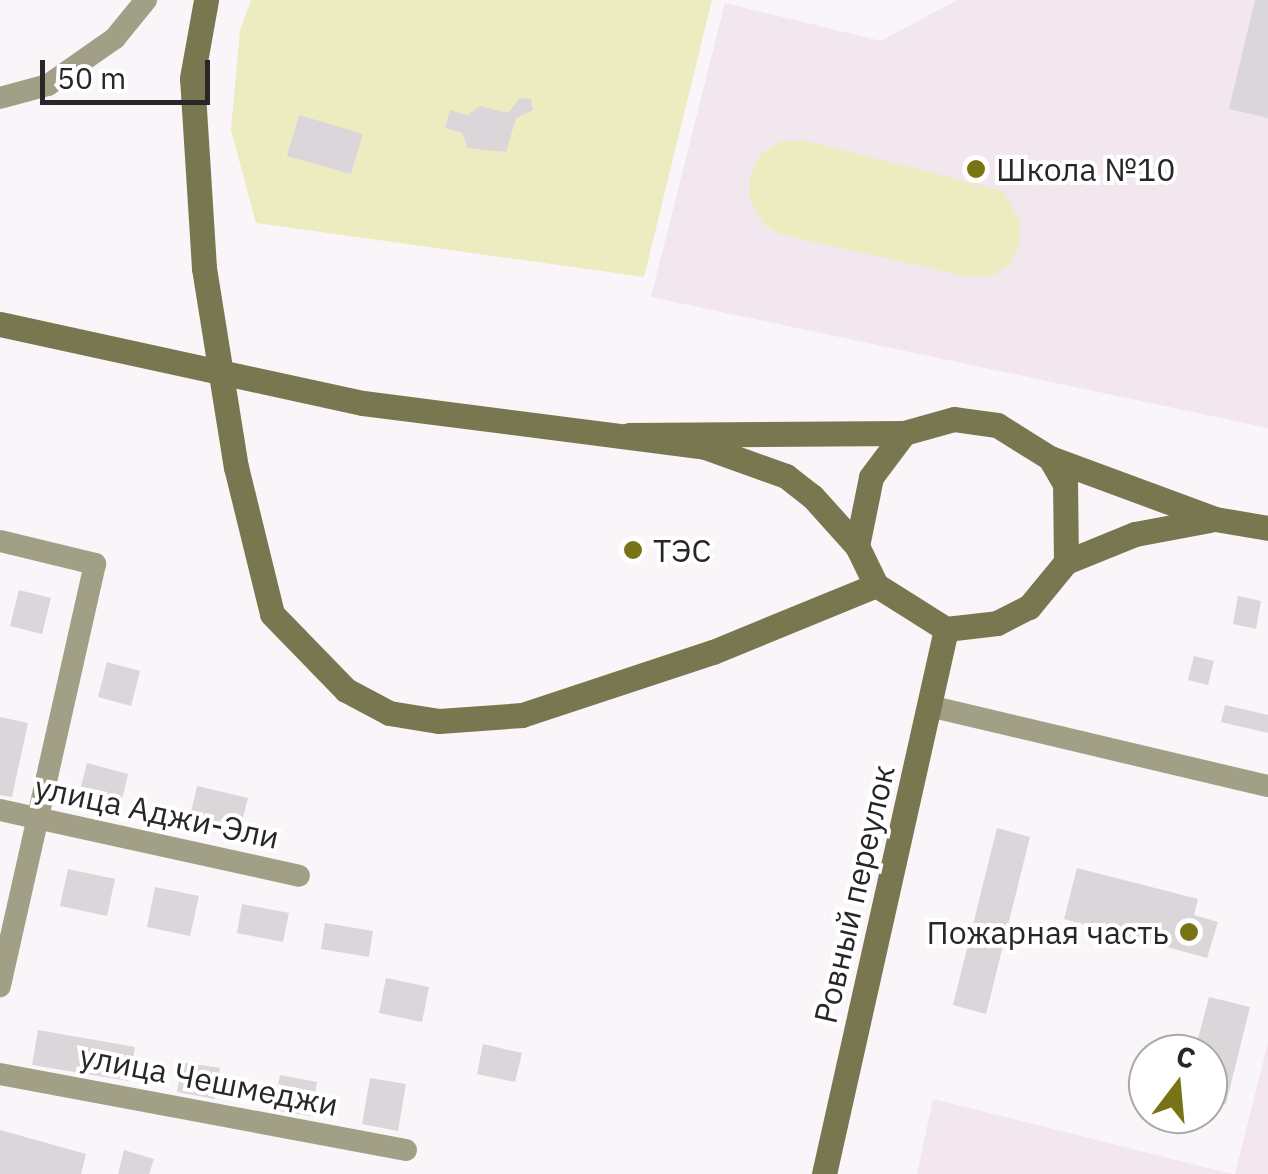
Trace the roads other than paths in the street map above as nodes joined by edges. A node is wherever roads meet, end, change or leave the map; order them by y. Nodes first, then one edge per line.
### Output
1 (146, 0) edge
2 (206, 0) edge
3 (0, 98) edge
4 (0, 324) edge
5 (904, 433) junction
6 (628, 435) junction
7 (1050, 458) junction
8 (1215, 519) junction
9 (1268, 528) edge
10 (0, 541) edge
11 (857, 546) junction
12 (1066, 562) junction
13 (876, 585) junction
14 (946, 629) junction
15 (929, 706) junction
16 (1268, 786) edge
17 (0, 810) edge
18 (37, 818) junction
19 (299, 876) dead end
20 (0, 986) edge
21 (0, 1074) edge
22 (406, 1150) dead end
23 (824, 1174) edge

1 - 3 street
2 - 13 main road, bridge
4 - 6 main road
5 - 6 main road
5 - 7 main road
5 - 11 main road
6 - 11 main road
7 - 8 main road
7 - 12 main road
8 - 9 main road
8 - 12 main road
10 - 18 street
11 - 13 main road
12 - 14 main road
13 - 14 main road
14 - 15 main road, Ровный переулок
15 - 16 street
15 - 23 main road, Ровный переулок
17 - 18 street, улица Аджи-Эли
18 - 19 street, улица Аджи-Эли
18 - 20 street
21 - 22 street, улица Чешмеджи

